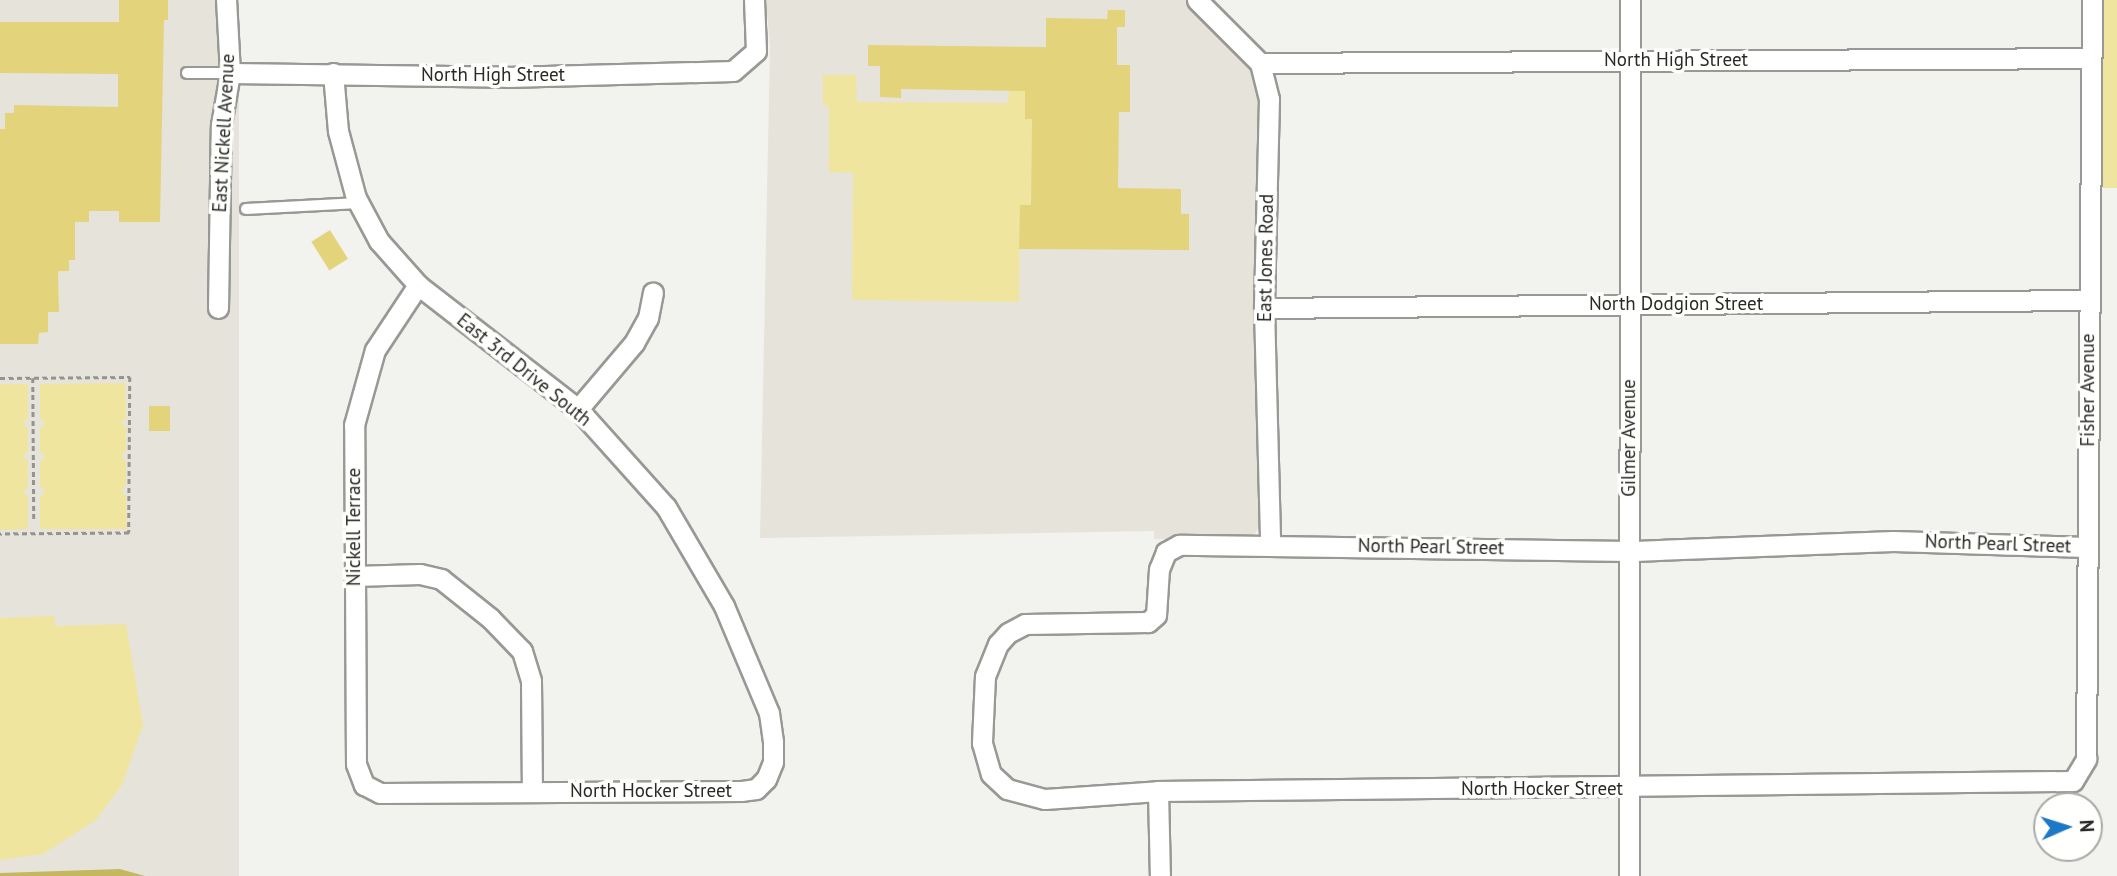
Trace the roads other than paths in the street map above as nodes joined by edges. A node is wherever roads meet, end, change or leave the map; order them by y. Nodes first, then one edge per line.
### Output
1 (226, 0) edge
2 (754, 0) edge
3 (1198, 0) edge
4 (1630, 0) edge
5 (2092, 0) edge
6 (2091, 58) junction
7 (1630, 61) junction
8 (1260, 63) junction
9 (187, 73) dead end
10 (230, 73) junction
11 (333, 73) junction
12 (359, 203) junction
13 (246, 209) dead end
14 (418, 285) junction
15 (653, 292) dead end
16 (2088, 300) junction
17 (1629, 304) junction
18 (218, 307) dead end
19 (1264, 308) junction
20 (578, 409) junction
21 (1270, 544) junction
22 (2087, 547) junction
23 (1629, 551) junction
24 (354, 576) junction
25 (2077, 778) joint
26 (766, 779) joint
27 (1007, 789) joint
28 (1629, 789) junction
29 (358, 790) joint
30 (533, 791) junction
31 (1158, 791) junction
32 (1160, 876) edge
33 (1629, 876) edge

1 - 10 street, East Nickell Avenue
2 - 11 street, North High Street
3 - 8 street
4 - 7 street, Gilmer Avenue
5 - 6 street, Fisher Avenue
6 - 7 street, North High Street
6 - 16 street, Fisher Avenue
7 - 8 street, North High Street
7 - 17 street, Gilmer Avenue
8 - 19 street, East Jones Road
9 - 10 lane
10 - 11 street, North High Street
10 - 18 street, East Nickell Avenue
11 - 12 street, East 3rd Drive South
12 - 13 lane
12 - 14 street, East 3rd Drive South
14 - 20 street, East 3rd Drive South
14 - 24 street, Nickell Terrace
15 - 20 street
16 - 17 street, North Dodgion Street
16 - 22 street, Fisher Avenue
17 - 19 street, North Dodgion Street
17 - 23 street, Gilmer Avenue
19 - 21 street, East Jones Road
20 - 26 street, East 3rd Drive South
21 - 23 street, North Pearl Street
21 - 27 street, North Pearl Street
22 - 23 street, North Pearl Street
22 - 25 street, Fisher Avenue
23 - 28 street, Gilmer Avenue
24 - 29 street, Nickell Terrace
24 - 30 street
25 - 28 street, North Hocker Street
26 - 30 street, North Hocker Street
27 - 31 street, North Hocker Street
28 - 31 street, North Hocker Street
28 - 33 street, Gilmer Avenue
29 - 30 street, North Hocker Street
31 - 32 street

